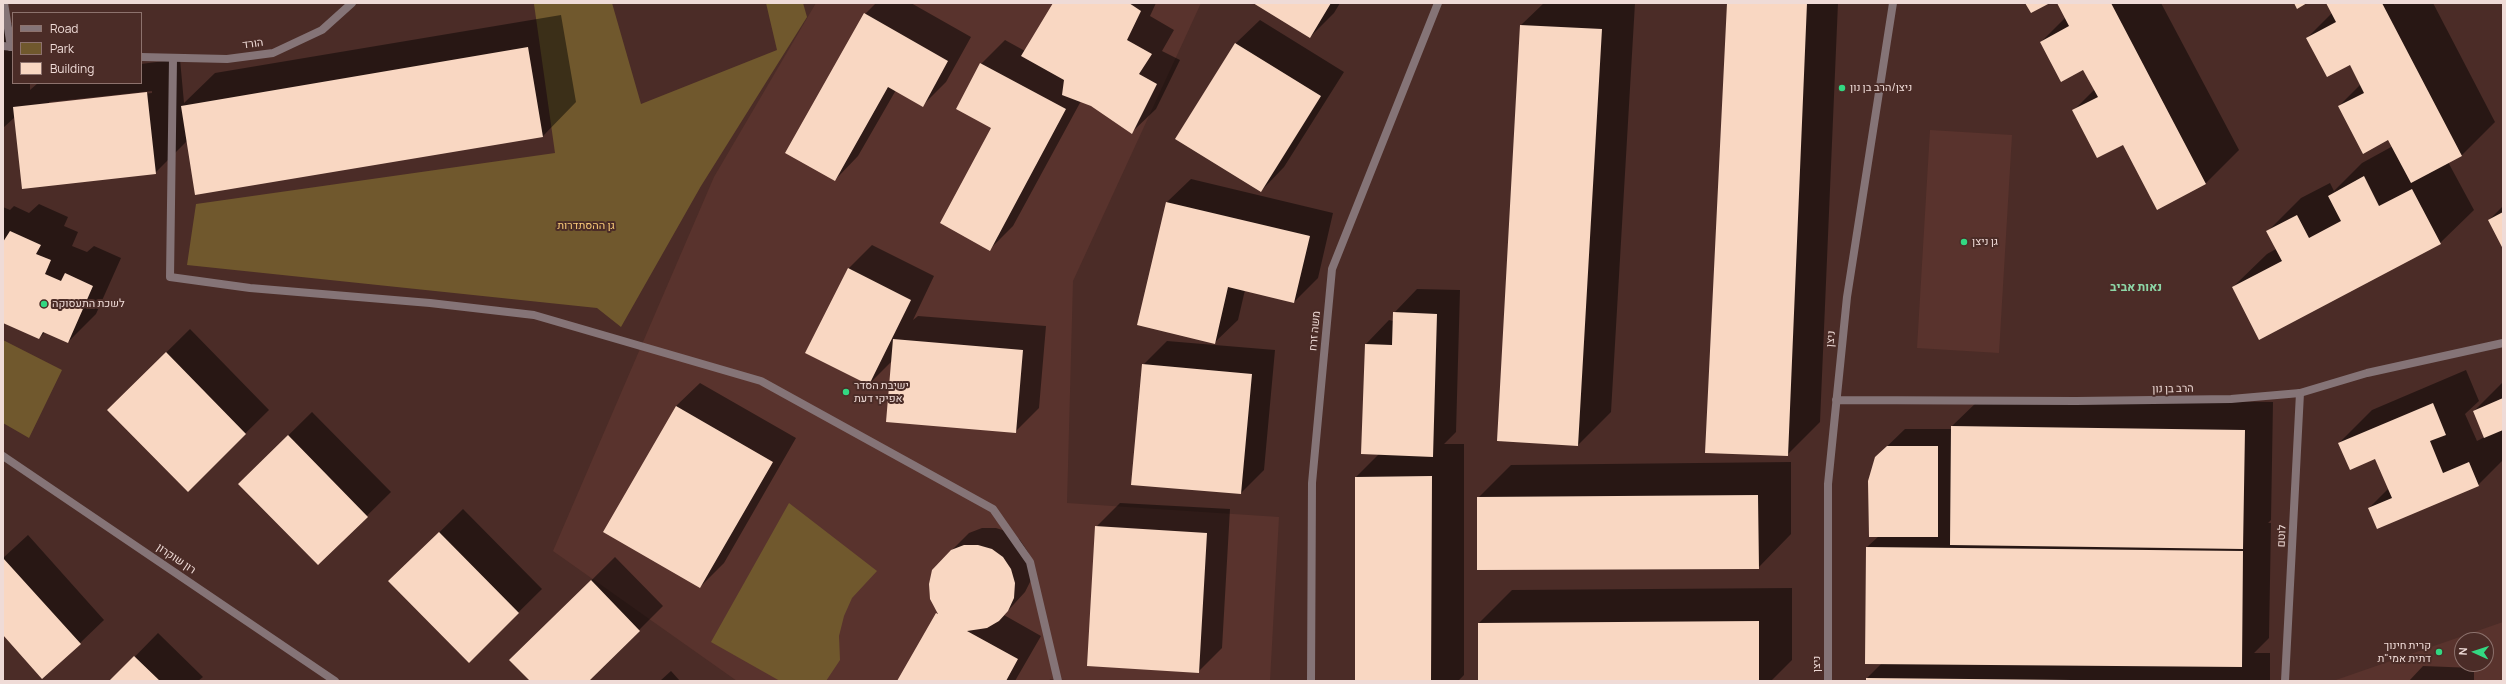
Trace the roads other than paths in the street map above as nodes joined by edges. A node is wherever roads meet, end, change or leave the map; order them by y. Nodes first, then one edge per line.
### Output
1 (4, 3) edge
2 (352, 3) edge
3 (1438, 3) edge
4 (1893, 3) edge
5 (9, 47) edge
6 (142, 57) edge
7 (173, 59) junction
8 (2503, 343) edge
9 (2300, 393) junction
10 (1836, 400) junction
11 (3, 456) edge
12 (335, 681) edge
13 (1058, 681) edge
14 (1311, 681) edge
15 (1828, 681) edge
16 (2285, 681) edge

1 - 5 street
2 - 7 street, הורד
3 - 14 street, משה זרח
4 - 10 street, ניצן
6 - 7 street, הורד
7 - 13 street
8 - 9 street, הרב בן נון
9 - 10 street, הרב בן נון
9 - 16 street, לוטם
10 - 15 street, ניצן
11 - 12 street, רון שוקרון

